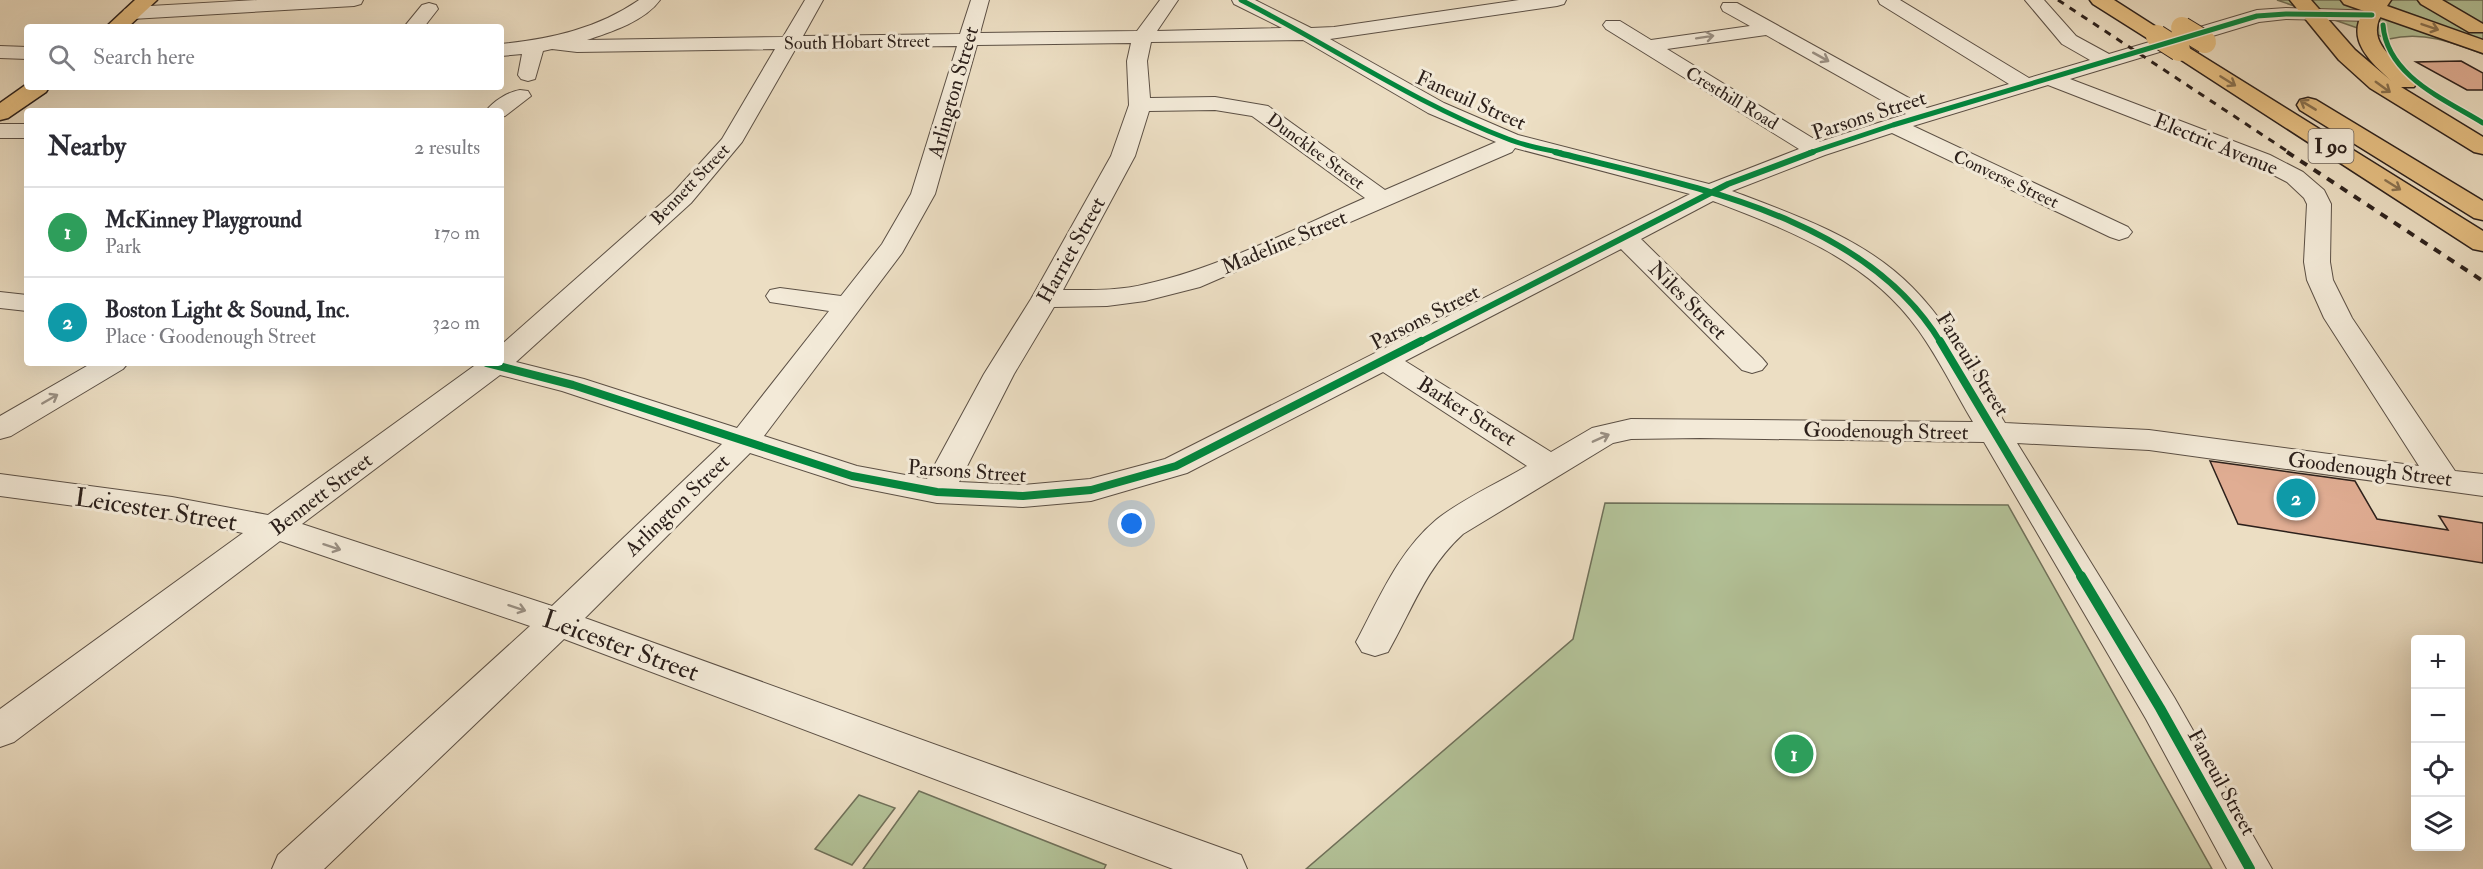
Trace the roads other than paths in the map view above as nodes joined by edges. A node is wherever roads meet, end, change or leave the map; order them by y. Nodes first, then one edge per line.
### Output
1 (354, 0) edge
2 (651, 0) edge
3 (814, 0) edge
4 (980, 0) edge
5 (1169, 0) edge
6 (1276, 0) edge
7 (1557, 0) edge
8 (1887, 0) edge
9 (2034, 0) edge
10 (2100, 0) edge
11 (2351, 0) edge
12 (2428, 0) edge
13 (1245, 2) edge
14 (2304, 5) edge
15 (139, 7) edge
16 (1470, 7) edge
17 (1730, 7) dead end
18 (2376, 8) edge
19 (429, 9) dead end
20 (119, 24) edge
21 (416, 24) edge
22 (1613, 25) dead end
23 (1770, 29) junction
24 (2483, 31) edge
25 (1306, 34) junction
26 (1142, 38) junction
27 (2180, 39) junction
28 (968, 41) junction
29 (791, 43) junction
30 (543, 45) junction
31 (1647, 46) junction
32 (2483, 47) edge
33 (504, 50) edge
34 (0, 52) edge
35 (24, 53) edge
36 (2107, 61) junction
37 (528, 75) dead end
38 (2038, 82) junction
39 (34, 90) edge
40 (520, 96) dead end
41 (1140, 105) junction
42 (502, 108) edge
43 (0, 113) edge
44 (1925, 116) junction
45 (1893, 126) junction
46 (0, 131) edge
47 (24, 131) edge
48 (1510, 140) junction
49 (2483, 145) edge
50 (1817, 150) junction
51 (1711, 192) junction
52 (1382, 199) junction
53 (2483, 212) edge
54 (2119, 232) dead end
55 (1623, 236) junction
56 (2483, 243) edge
57 (780, 296) dead end
58 (1045, 298) junction
59 (0, 300) edge
60 (24, 303) edge
61 (848, 305) junction
62 (504, 355) edge
63 (1382, 359) junction
64 (1752, 364) dead end
65 (108, 366) edge
66 (491, 366) edge
67 (504, 366) edge
68 (0, 429) edge
69 (1994, 432) junction
70 (743, 442) junction
71 (1550, 466) junction
72 (2443, 478) junction
73 (2483, 484) edge
74 (0, 485) edge
75 (937, 492) junction
76 (276, 528) junction
77 (558, 622) junction
78 (1375, 642) dead end
79 (0, 731) edge
80 (294, 869) edge
81 (1225, 869) edge
82 (2250, 869) edge

1 - 15 street
2 - 30 street
3 - 29 street, Bennett Street
4 - 28 street, Arlington Street
5 - 26 street, Harriet Street
6 - 13 street
7 - 16 street, South Hobart Street
8 - 38 street, Electric Avenue
9 - 36 street
10 - 27 main road, I 90, bridge
11 - 18 main road
12 - 24 main road
13 - 25 street, Faneuil Street
14 - 18 street, Parsons Street
14 - 36 street, Parsons Street
14 -> 49 main road
15 - 20 main road
16 - 25 street, South Hobart Street
17 - 23 street
18 -> 32 main road
18 - 49 main road
19 - 21 street
22 - 31 street, Cresthill Road
31 -> 23 street, Cresthill Road
23 -> 44 street
25 - 26 street, South Hobart Street
25 - 48 street, Faneuil Street
26 - 28 street, South Hobart Street
26 - 41 street, Harriet Street
53 -> 27 main road, I 90, bridge
27 -> 56 main road, I 90
28 - 29 street, South Hobart Street
28 - 61 street, Arlington Street
29 - 30 street, South Hobart Street
29 - 62 street, Bennett Street
30 - 33 street
30 - 37 street
31 - 50 street, Cresthill Road
34 - 35 street
36 - 38 street, Parsons Street
38 - 44 street, Parsons Street
38 - 72 street, Electric Avenue
39 - 43 main road
40 - 42 street
41 - 52 street, Duncklee Street
41 - 58 street, Harriet Street
44 - 45 street, Parsons Street
45 - 50 street, Parsons Street
45 - 54 street, Converse Street
46 - 47 street
48 - 51 street, Faneuil Street
48 - 52 street, Madeline Street
50 - 51 street, Parsons Street
51 - 55 street, Parsons Street
51 - 69 street, Faneuil Street
52 - 58 street, Madeline Street
55 - 63 street, Parsons Street
55 - 64 street, Niles Street
57 - 61 street
58 - 75 street, Harriet Street
59 - 60 street
61 - 70 street, Arlington Street
63 - 71 street, Barker Street
63 - 75 street, Parsons Street
68 -> 65 street
66 - 76 street, Bennett Street
67 - 70 street, Parsons Street
71 -> 69 street, Goodenough Street
69 - 72 street, Goodenough Street
69 - 82 street, Faneuil Street
70 - 75 street, Parsons Street
70 - 77 street, Arlington Street
71 - 78 street, Goodenough Street
72 - 73 street, Goodenough Street
74 - 76 street, Leicester Street
76 -> 77 street, Leicester Street
76 - 79 street, Bennett Street
77 - 80 street, Arlington Street
77 - 81 street, Leicester Street

